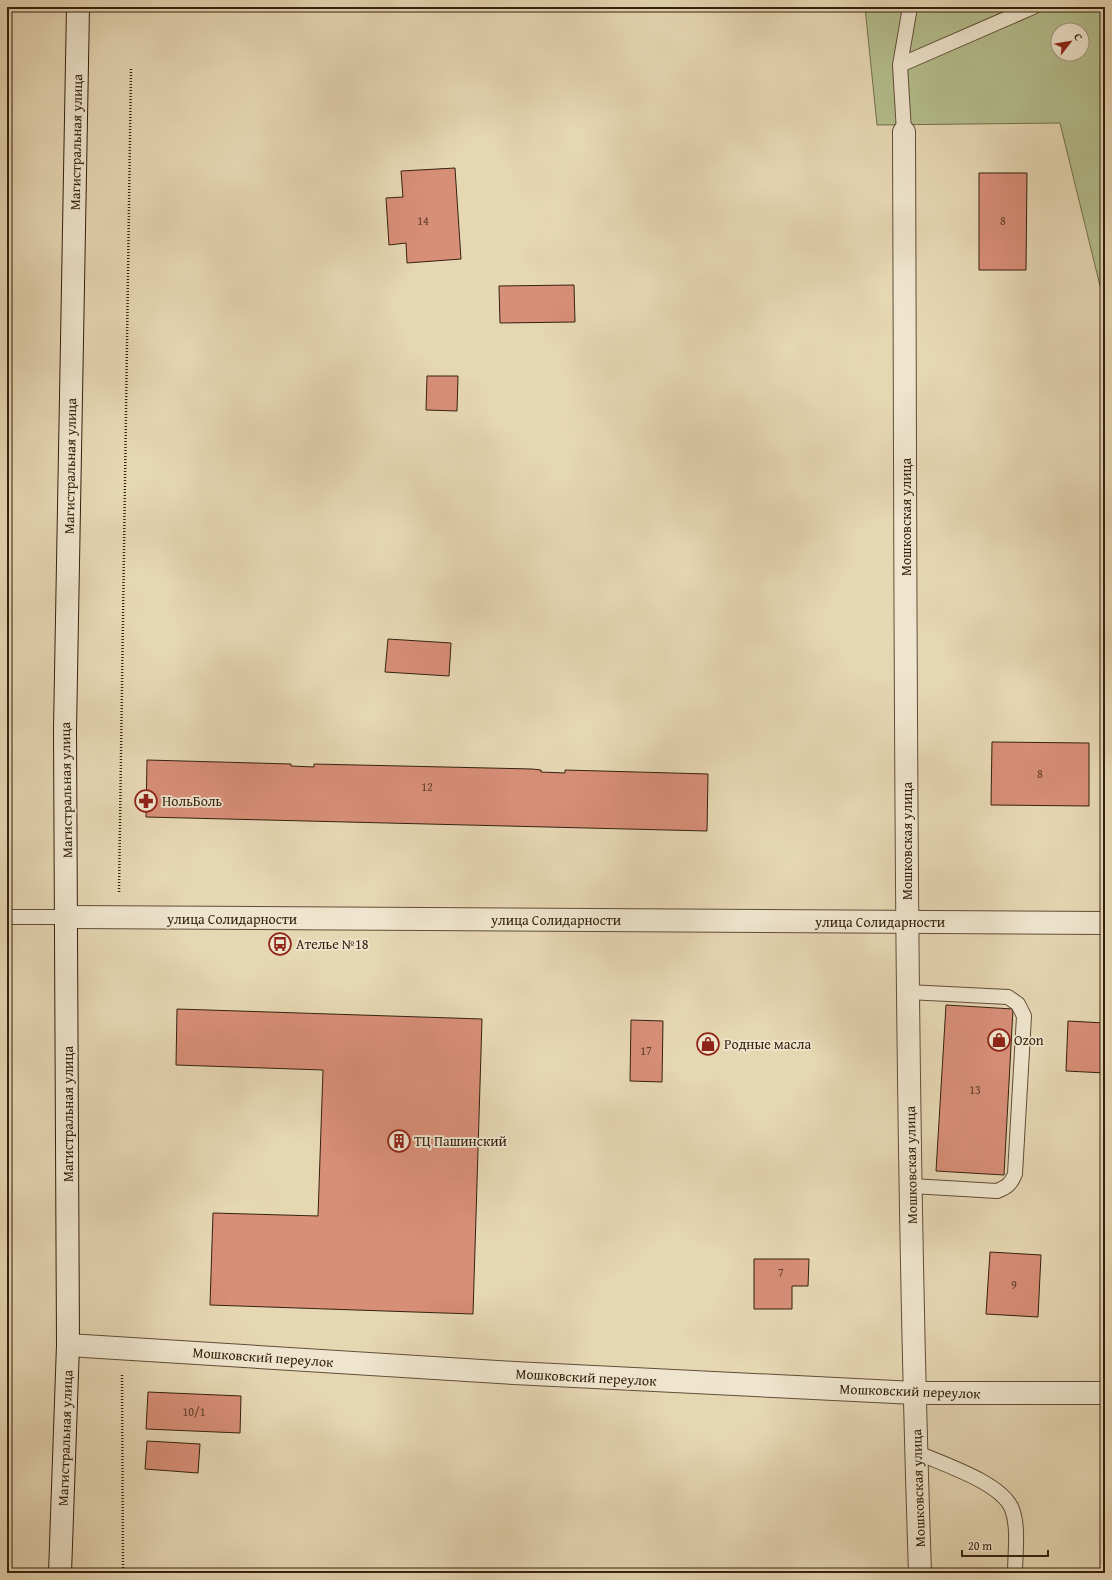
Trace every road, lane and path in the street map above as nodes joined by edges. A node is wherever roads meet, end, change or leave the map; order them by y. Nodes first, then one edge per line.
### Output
1 (78, 7) edge
2 (910, 7) edge
3 (1033, 7) edge
4 (900, 65) junction
5 (131, 69) dead end
6 (904, 132) joint
7 (7, 917) edge
8 (67, 917) junction
9 (118, 918) junction
10 (908, 922) junction
11 (1105, 923) edge
12 (908, 992) junction
13 (912, 1186) junction
14 (68, 1345) junction
15 (122, 1348) junction
16 (915, 1393) junction
17 (1105, 1393) edge
18 (916, 1452) junction
19 (60, 1573) edge
20 (123, 1573) edge
21 (920, 1573) edge
22 (1015, 1573) edge

1 - 8 street, Магистральная улица
2 - 4 lane
3 - 4 lane
4 - 6 lane
5 - 9 path
6 - 10 street, Мошковская улица
7 - 8 lane, улица Солидарности
8 - 9 street, улица Солидарности
8 - 14 street, Магистральная улица
9 - 10 street, улица Солидарности
10 - 11 street, улица Солидарности
10 - 12 street, Мошковская улица
12 - 13 street, Мошковская улица
12 - 13 lane
13 - 16 street, Мошковская улица
14 - 15 street, Мошковский переулок
14 - 19 street, Магистральная улица
15 - 16 street, Мошковский переулок
15 - 20 path
16 - 17 street, Мошковский переулок
16 - 18 street, Мошковская улица
18 - 21 street, Мошковская улица
18 - 22 lane

